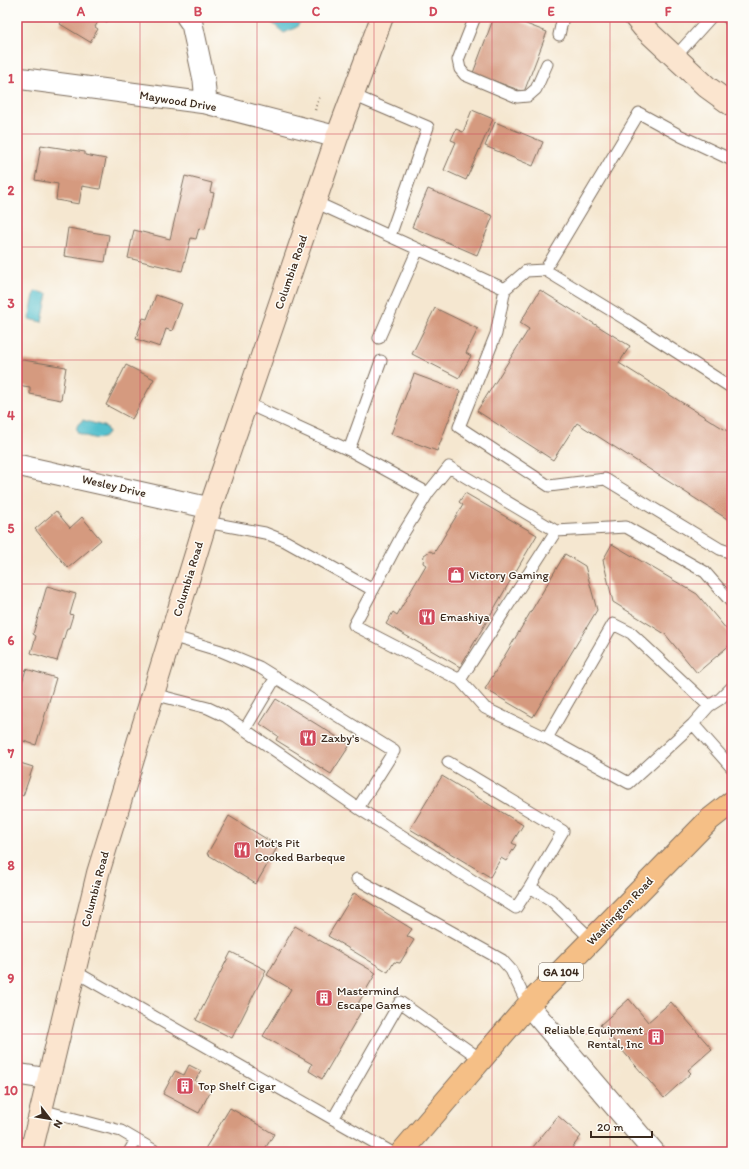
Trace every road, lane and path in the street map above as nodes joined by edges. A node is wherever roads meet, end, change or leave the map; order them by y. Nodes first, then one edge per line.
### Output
1 (188, 17) edge
2 (382, 17) edge
3 (475, 17) edge
4 (563, 17) edge
5 (635, 17) edge
6 (711, 17) edge
7 (727, 17) edge
8 (732, 22) edge
9 (559, 35) dead end
10 (675, 57) junction
11 (547, 64) dead end
12 (17, 78) edge
13 (353, 95) junction
14 (206, 103) junction
15 (732, 105) edge
16 (337, 137) junction
17 (732, 160) edge
18 (315, 202) junction
19 (390, 236) junction
20 (418, 249) junction
21 (545, 270) junction
22 (505, 289) junction
23 (379, 338) dead end
24 (381, 361) dead end
25 (732, 388) edge
26 (246, 403) junction
27 (349, 450) junction
28 (17, 465) edge
29 (428, 493) junction
30 (208, 515) junction
31 (556, 531) junction
32 (732, 553) edge
33 (373, 590) junction
34 (732, 603) edge
35 (171, 636) junction
36 (276, 677) junction
37 (460, 680) junction
38 (732, 687) edge
39 (153, 694) junction
40 (709, 706) junction
41 (693, 724) junction
42 (245, 729) junction
43 (546, 738) junction
44 (448, 762) dead end
45 (732, 768) edge
46 (732, 802) edge
47 (358, 808) junction
48 (357, 879) dead end
49 (530, 887) junction
50 (592, 940) junction
51 (74, 971) junction
52 (528, 1005) junction
53 (482, 1060) junction
54 (17, 1074) edge
55 (49, 1079) junction
56 (41, 1110) junction
57 (333, 1119) junction
58 (136, 1140) junction
59 (31, 1152) edge
60 (129, 1152) edge
61 (155, 1152) edge
62 (391, 1152) edge
63 (402, 1152) edge
64 (654, 1152) edge

1 - 14 street
2 - 13 main road, Columbia Road
3 - 11 lane
4 - 9 lane
5 - 10 main road
6 - 10 lane
7 - 8 lane
10 - 15 main road
12 - 14 street, Maywood Drive
13 - 16 main road, Columbia Road
13 - 19 lane
14 - 16 street, Maywood Drive
16 - 18 main road, Columbia Road
17 - 21 lane
18 - 19 lane
18 - 26 main road, Columbia Road
19 - 20 lane
20 - 22 lane
20 - 23 lane
21 - 22 lane
21 - 25 lane
22 - 32 lane
24 - 27 lane
26 - 27 lane
26 - 30 main road, Columbia Road
27 - 29 lane
28 - 30 street, Wesley Drive
29 - 31 lane
29 - 33 lane
30 - 33 lane
30 - 35 main road, Columbia Road
31 - 34 lane
31 - 37 lane
33 - 37 lane
35 - 36 lane
35 - 39 main road, Columbia Road
36 - 42 lane
36 - 47 lane
37 - 43 lane
38 - 40 lane
39 - 42 lane
39 - 51 main road, Columbia Road
40 - 41 lane
40 - 43 lane
41 - 43 lane
41 - 45 lane
42 - 47 lane
44 - 49 lane
46 - 50 main road, Washington Road / GA 104
47 - 49 lane
48 - 52 lane
49 - 50 lane
50 - 52 main road, Washington Road / GA 104
51 - 55 main road, Columbia Road
51 - 57 lane
52 - 53 main road, Washington Road / GA 104
52 - 64 street
53 - 57 lane
53 - 63 main road, Washington Road / GA 104
54 - 55 street
55 - 56 main road, Columbia Road
56 - 58 lane
56 - 59 main road, Columbia Road
57 - 62 lane
58 - 60 lane
58 - 61 lane

